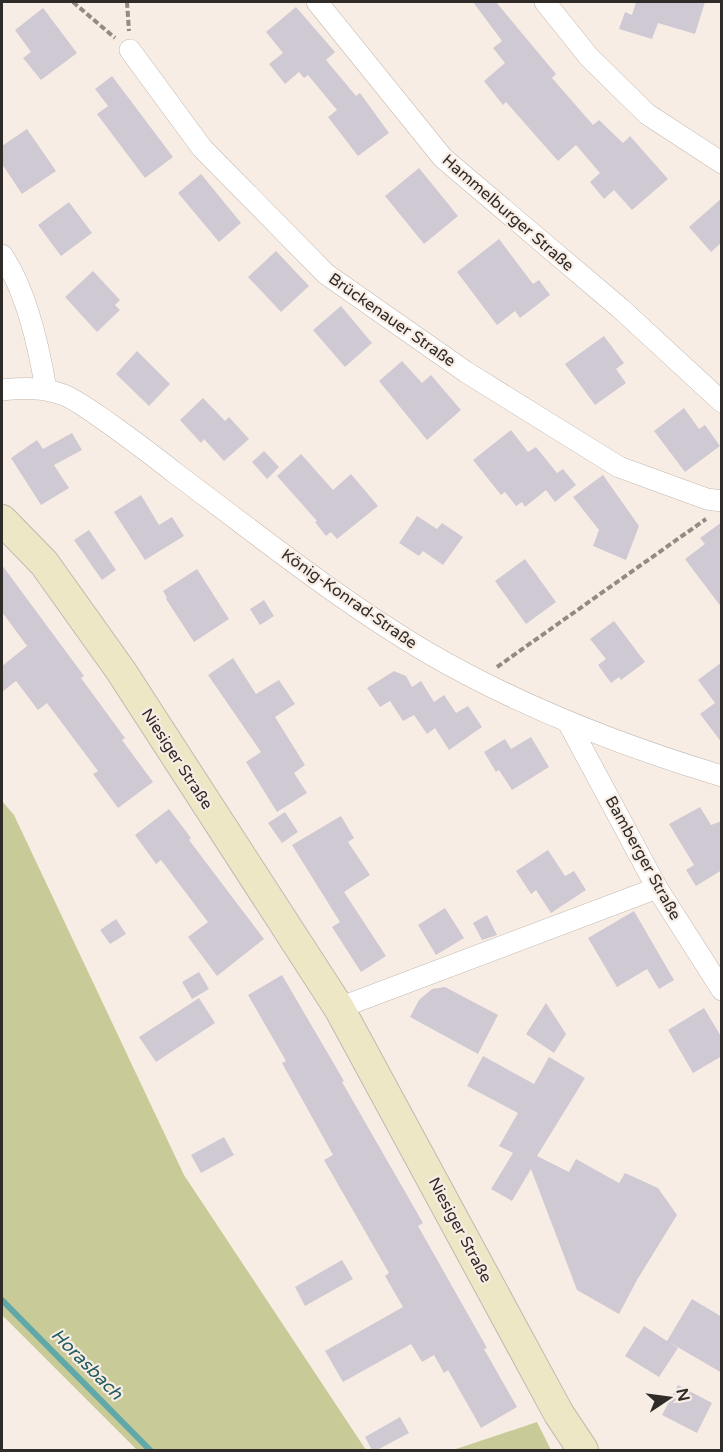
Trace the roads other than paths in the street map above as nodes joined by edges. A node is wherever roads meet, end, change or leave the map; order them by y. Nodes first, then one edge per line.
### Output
1 (317, 2) edge
2 (545, 2) edge
3 (130, 50) road end
4 (722, 164) edge
5 (2, 255) edge
6 (2, 390) edge
7 (46, 390) junction
8 (722, 402) edge
9 (717, 508) edge
10 (2, 520) edge
11 (569, 724) junction
12 (722, 776) edge
13 (657, 888) junction
14 (722, 990) edge
15 (339, 1008) junction
16 (583, 1450) edge

1 - 8 street, Hammelburger Straße
2 - 4 street
3 - 9 street, Brückenauer Straße
5 - 7 street
6 - 7 street, König-Konrad-Straße
7 - 11 street, König-Konrad-Straße
10 - 15 main road, Niesiger Straße
11 - 12 street, König-Konrad-Straße
11 - 13 street, Bamberger Straße
13 - 14 street, Bamberger Straße
13 - 15 street
15 - 16 main road, Niesiger Straße

